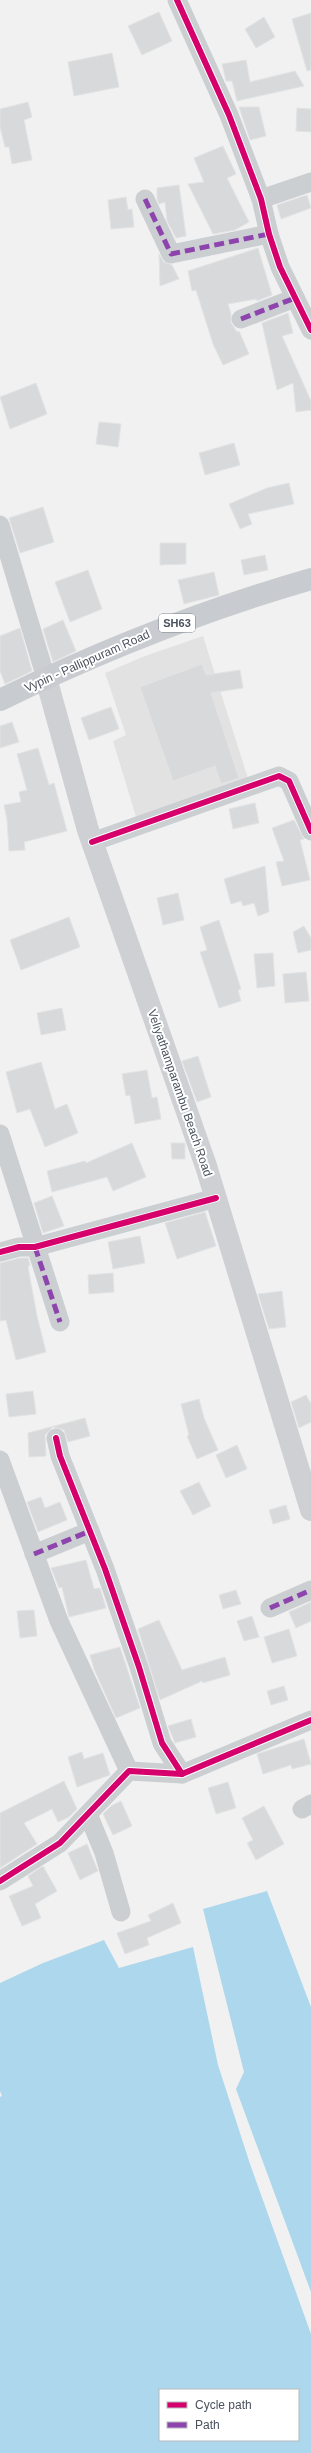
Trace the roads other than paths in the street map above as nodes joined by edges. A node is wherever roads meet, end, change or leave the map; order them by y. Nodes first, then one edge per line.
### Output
1 (177, 0) edge
2 (311, 182) edge
3 (145, 199) dead end
4 (261, 199) junction
5 (269, 234) junction
6 (295, 298) junction
7 (241, 319) dead end
8 (311, 330) edge
9 (0, 525) edge
10 (311, 579) edge
11 (46, 678) junction
12 (0, 700) edge
13 (311, 831) edge
14 (92, 842) junction
15 (0, 1134) edge
16 (216, 1198) junction
17 (35, 1247) junction
18 (0, 1252) edge
19 (60, 1322) dead end
20 (56, 1438) dead end
21 (0, 1460) edge
22 (311, 1510) edge
23 (90, 1532) junction
24 (34, 1554) junction
25 (311, 1590) edge
26 (270, 1608) dead end
27 (311, 1720) edge
28 (129, 1772) junction
29 (182, 1774) junction
30 (88, 1814) junction
31 (0, 1881) edge
32 (121, 1912) dead end

1 - 4 street
2 - 4 street
3 - 5 street
4 - 5 street
5 - 6 street
6 - 7 street
6 - 8 street
9 - 11 street
10 - 11 main road, Vypin - Pallippuram Road / SH63
11 - 12 main road, Vypin - Pallippuram Road / SH63
11 - 14 main road, Veliyathamparambu Beach Road
13 - 14 street
14 - 16 main road, Veliyathamparambu Beach Road
15 - 17 street
16 - 17 street
16 - 22 main road, Veliyathamparambu Beach Road
17 - 18 street
17 - 19 street
20 - 23 street
21 - 24 street
23 - 24 street
23 - 29 street
24 - 28 street
25 - 26 street
27 - 29 street
28 - 29 street
28 - 30 street
30 - 31 street
30 - 32 street

